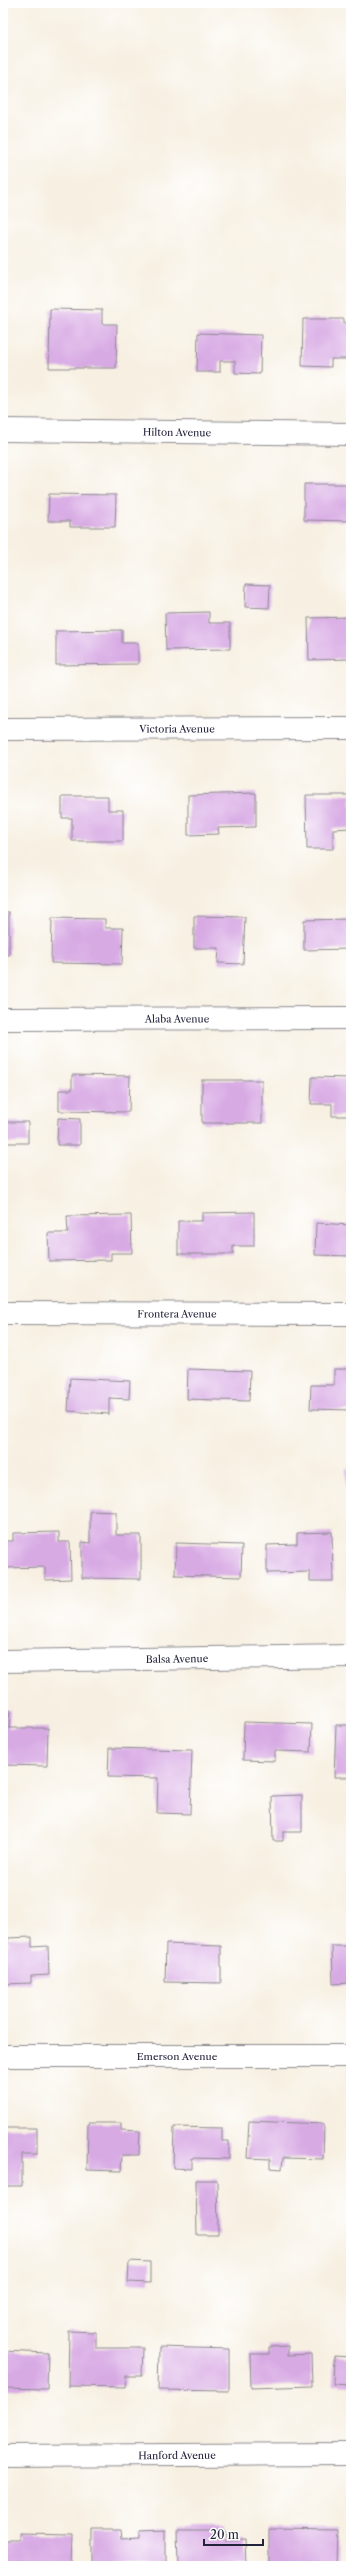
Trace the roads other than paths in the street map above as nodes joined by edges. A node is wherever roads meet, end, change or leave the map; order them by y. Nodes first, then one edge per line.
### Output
1 (3, 430) edge
2 (351, 434) edge
3 (351, 728) edge
4 (3, 729) edge
5 (351, 1018) edge
6 (3, 1019) edge
7 (3, 1313) edge
8 (351, 1314) edge
9 (351, 1656) edge
10 (3, 1661) edge
11 (3, 2056) edge
12 (351, 2056) edge
13 (351, 2454) edge
14 (3, 2456) edge

1 - 2 street, Hilton Avenue
3 - 4 street, Victoria Avenue
5 - 6 street, Alaba Avenue
7 - 8 street, Frontera Avenue
9 - 10 street, Balsa Avenue
11 - 12 street, Emerson Avenue
13 - 14 street, Hanford Avenue

